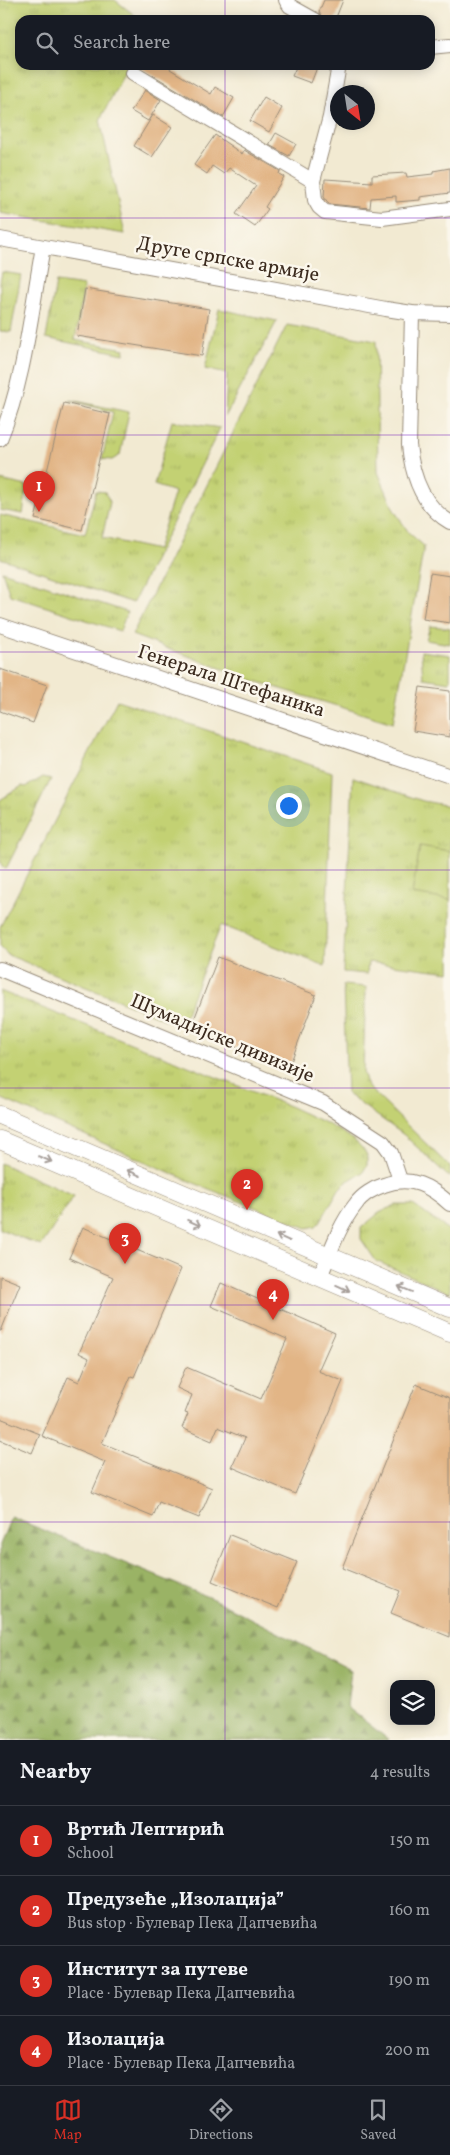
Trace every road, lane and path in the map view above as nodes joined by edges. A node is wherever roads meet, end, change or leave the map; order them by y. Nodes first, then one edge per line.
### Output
1 (286, 0) edge
2 (306, 15) edge
3 (450, 45) edge
4 (435, 46) edge
5 (338, 70) edge
6 (133, 73) dead end
7 (313, 181) junction
8 (450, 209) edge
9 (0, 239) edge
10 (43, 247) junction
11 (412, 313) junction
12 (450, 314) edge
13 (0, 440) edge
14 (450, 522) edge
15 (0, 625) edge
16 (450, 776) edge
17 (0, 969) edge
18 (0, 1115) edge
19 (0, 1140) edge
20 (400, 1180) junction
21 (450, 1204) edge
22 (328, 1256) junction
23 (320, 1277) junction
24 (450, 1308) edge
25 (450, 1333) edge

1 - 2 street
3 - 4 street
5 - 7 street
6 - 7 street
7 - 8 street
9 - 10 street, Друге српске армије
10 - 11 street, Друге српске армије
10 - 13 street
11 - 12 street, Друге српске армије
11 - 14 street
15 - 16 street, Генерала Штефаника
17 - 20 street, Шумадијске дивизије
22 -> 18 street
19 -> 23 street
20 - 21 street
20 - 22 street
22 - 23 street
24 -> 22 street
23 -> 25 street

